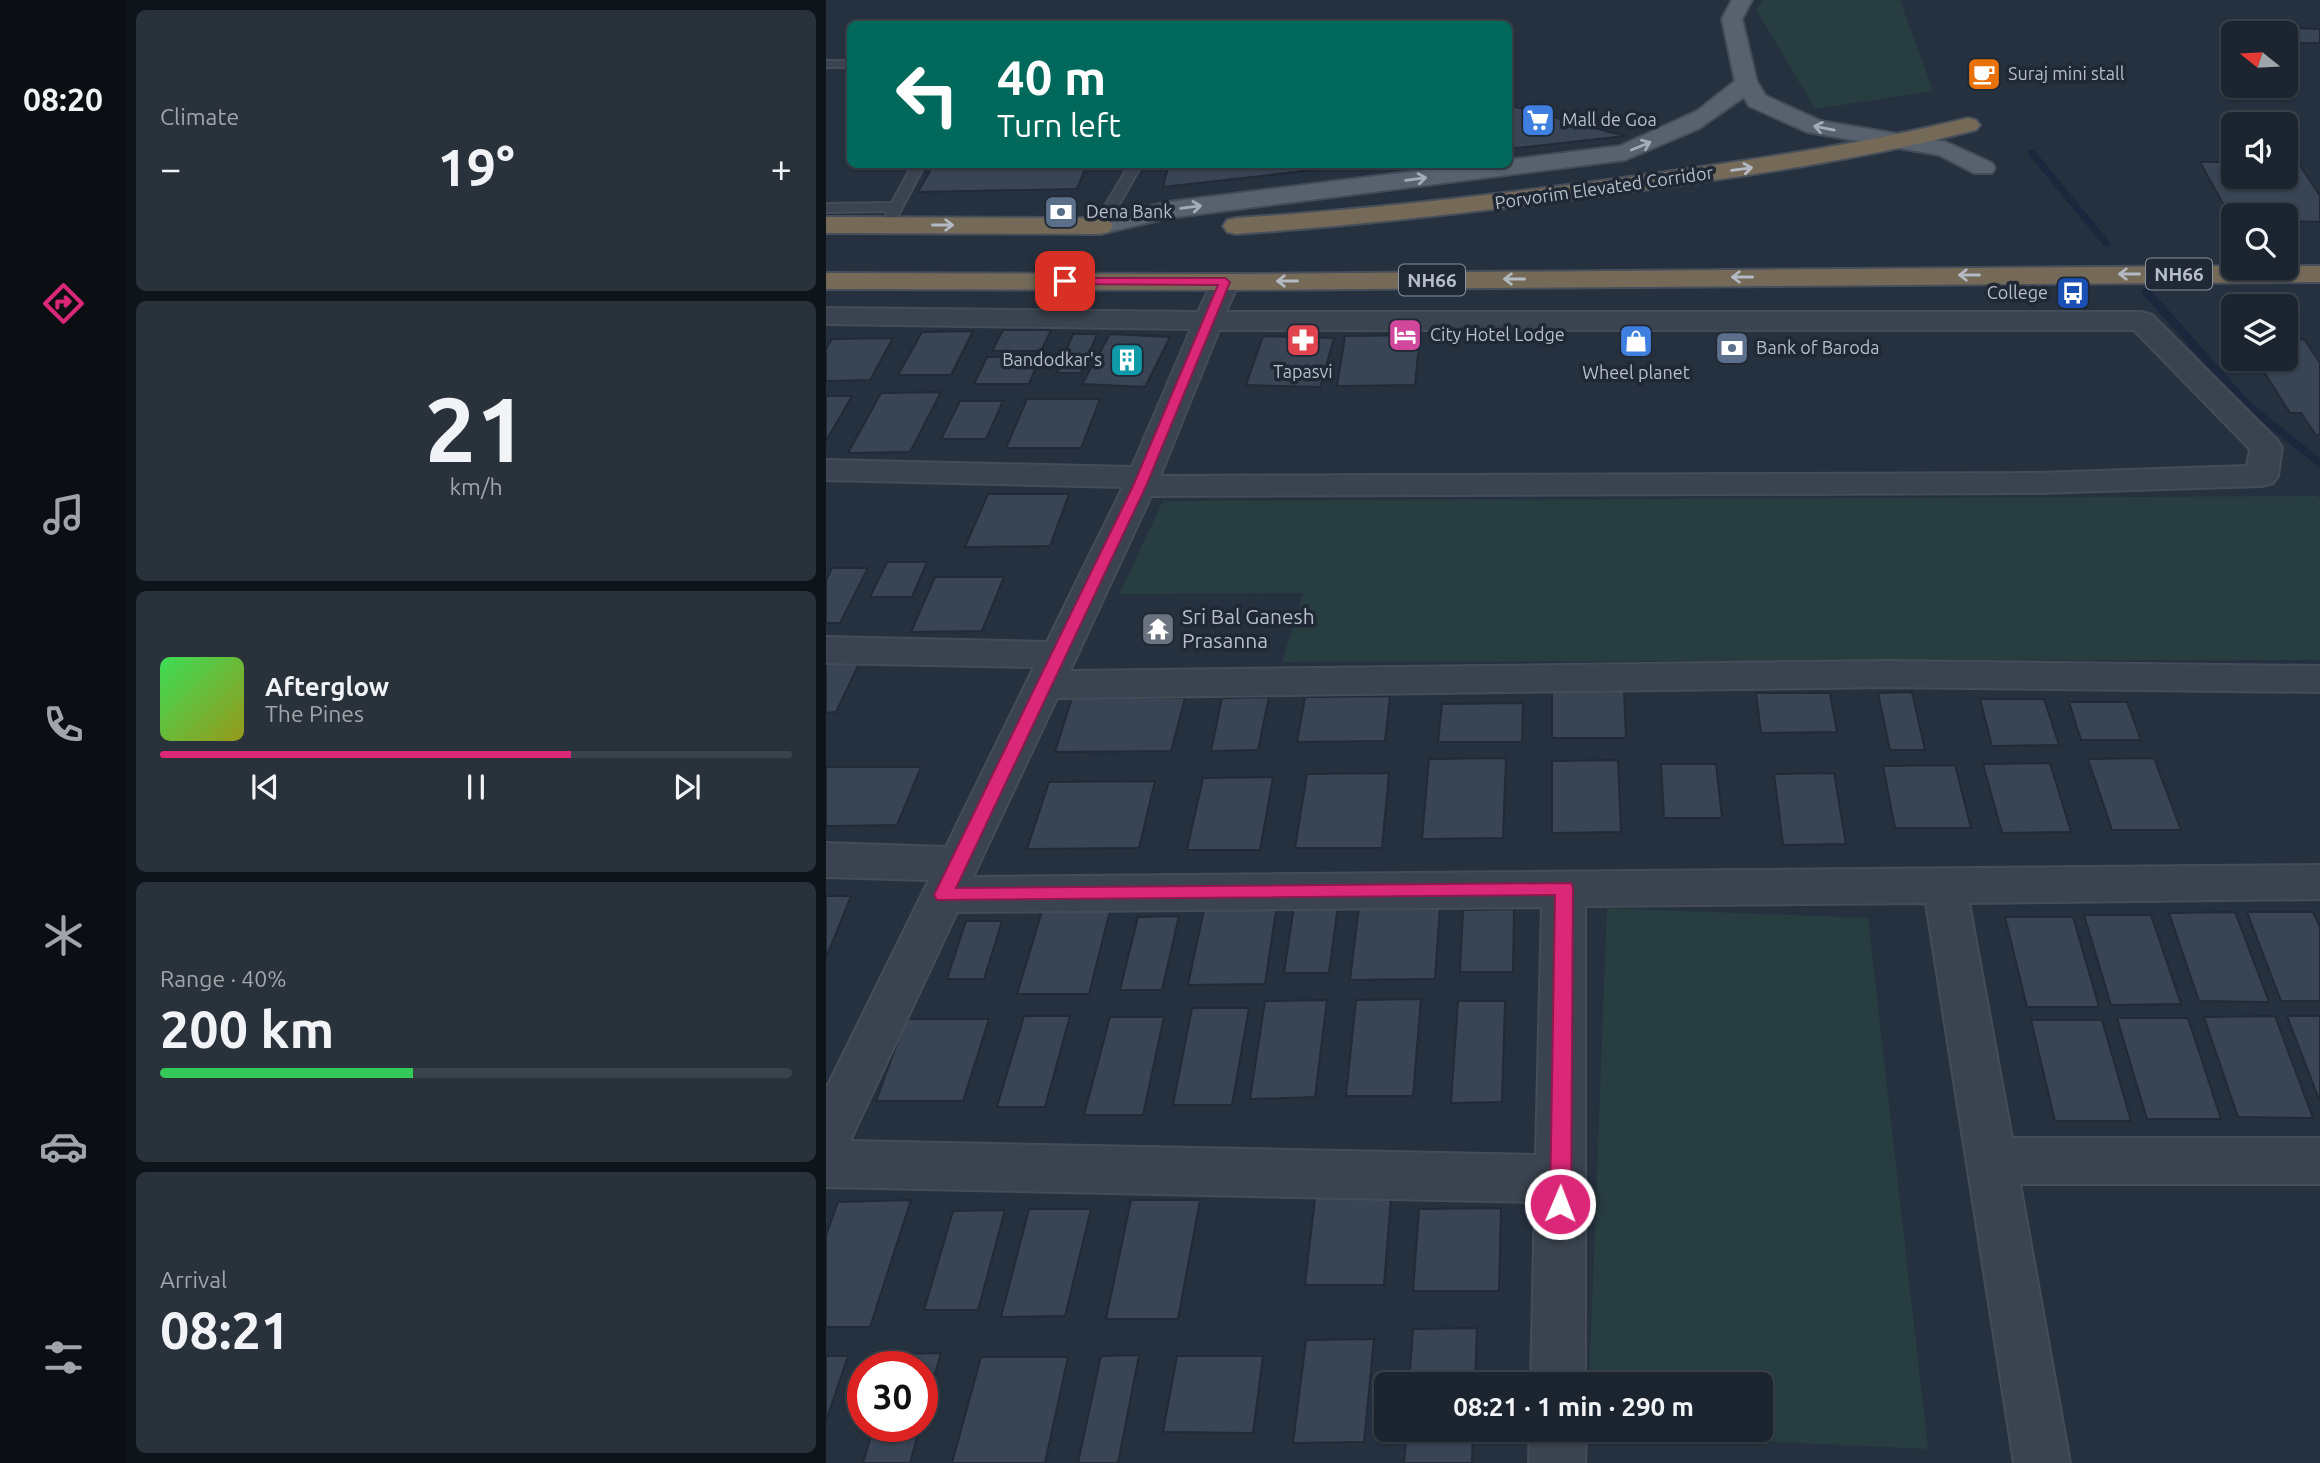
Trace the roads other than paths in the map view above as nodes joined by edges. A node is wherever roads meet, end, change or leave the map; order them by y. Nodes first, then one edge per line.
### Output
1 (1734, 6) edge
2 (826, 64) edge
3 (847, 64) edge
4 (1746, 82) junction
5 (1968, 125) dead end
6 (1904, 142) junction
7 (1512, 167) edge
8 (917, 168) edge
9 (1134, 168) edge
10 (1505, 168) edge
11 (1983, 169) dead end
12 (826, 208) edge
13 (891, 216) junction
14 (826, 225) edge
15 (1100, 226) junction
16 (1236, 226) dead end
17 (2320, 274) edge
18 (826, 281) edge
19 (1225, 282) junction
20 (826, 316) edge
21 (1210, 321) junction
22 (826, 470) edge
23 (1141, 482) junction
24 (826, 650) edge
25 (1051, 670) junction
26 (2320, 678) edge
27 (826, 860) edge
28 (951, 879) junction
29 (2320, 882) edge
30 (1945, 886) junction
31 (1564, 888) junction
32 (826, 1140) edge
33 (1991, 1161) junction
34 (2320, 1161) edge
35 (826, 1164) edge
36 (1561, 1179) junction
37 (1558, 1372) edge
38 (1558, 1442) edge
39 (1558, 1463) edge
40 (2042, 1463) edge

1 - 4 main road
2 - 3 lane
6 -> 4 main road
7 -> 4 main road
5 - 6 highway, Porvorim Elevated Corridor
6 - 11 main road
16 -> 6 highway, Porvorim Elevated Corridor
8 - 13 lane
9 - 15 lane
15 -> 10 main road
12 - 13 lane
13 - 14 highway
13 -> 15 highway
17 -> 19 highway, NH66
18 - 19 highway, NH66
19 - 21 street
20 - 21 street
21 - 23 street
21 - 23 street
22 - 23 street
23 - 25 street
24 - 25 street
25 - 26 street
25 - 28 street
27 - 28 street
28 - 31 street
28 - 32 street
29 - 30 street
30 - 31 street
30 - 33 street
31 - 36 street
33 - 34 street
33 - 40 street
35 - 36 street
36 - 37 street
38 - 39 street

